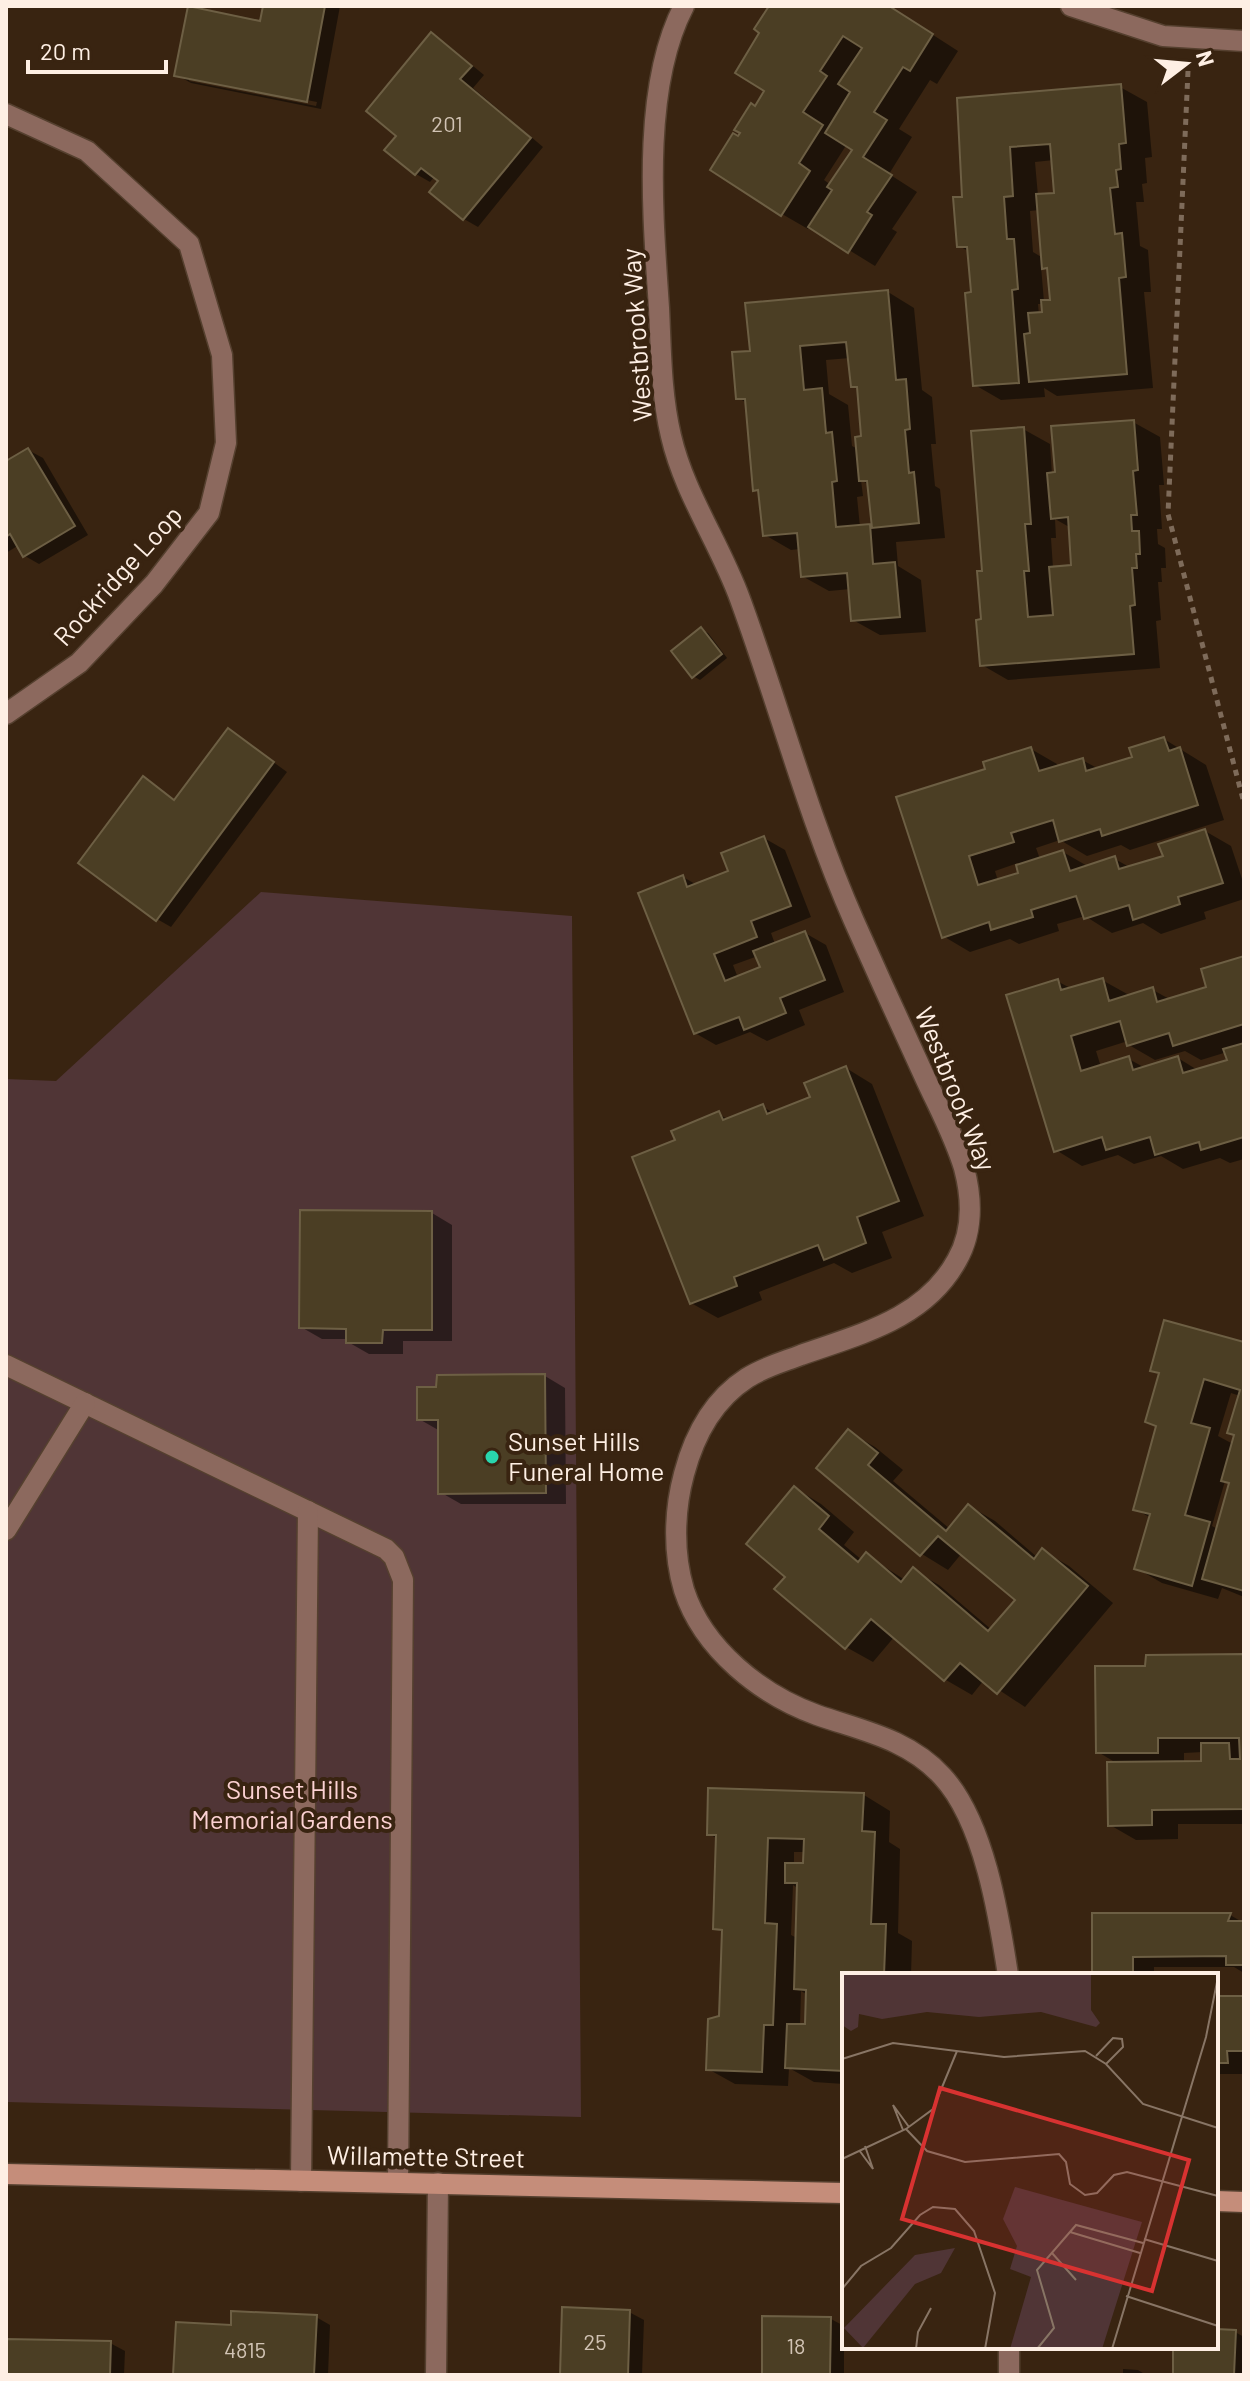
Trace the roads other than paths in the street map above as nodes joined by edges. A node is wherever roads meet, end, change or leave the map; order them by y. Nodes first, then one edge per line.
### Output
1 (684, 6) edge
2 (1071, 6) edge
3 (1244, 41) edge
4 (6, 114) edge
5 (6, 714) edge
6 (6, 1365) edge
7 (85, 1403) junction
8 (308, 1511) junction
9 (6, 1530) edge
10 (1008, 1973) edge
11 (6, 2174) edge
12 (301, 2181) junction
13 (398, 2182) junction
14 (438, 2183) junction
15 (842, 2193) edge
16 (1218, 2201) edge
17 (1244, 2202) edge
18 (1009, 2349) edge
19 (436, 2375) edge
20 (1009, 2375) edge

1 - 10 street, Westbrook Way
2 - 3 street
4 - 5 street, Rockridge Loop
6 - 7 street
7 - 8 street
7 - 9 street
8 - 12 street
8 - 13 street
11 - 12 main road, Willamette Street
12 - 13 main road, Willamette Street
13 - 14 main road, Willamette Street
14 - 15 main road, Willamette Street
14 - 19 street
16 - 17 main road
18 - 20 street

